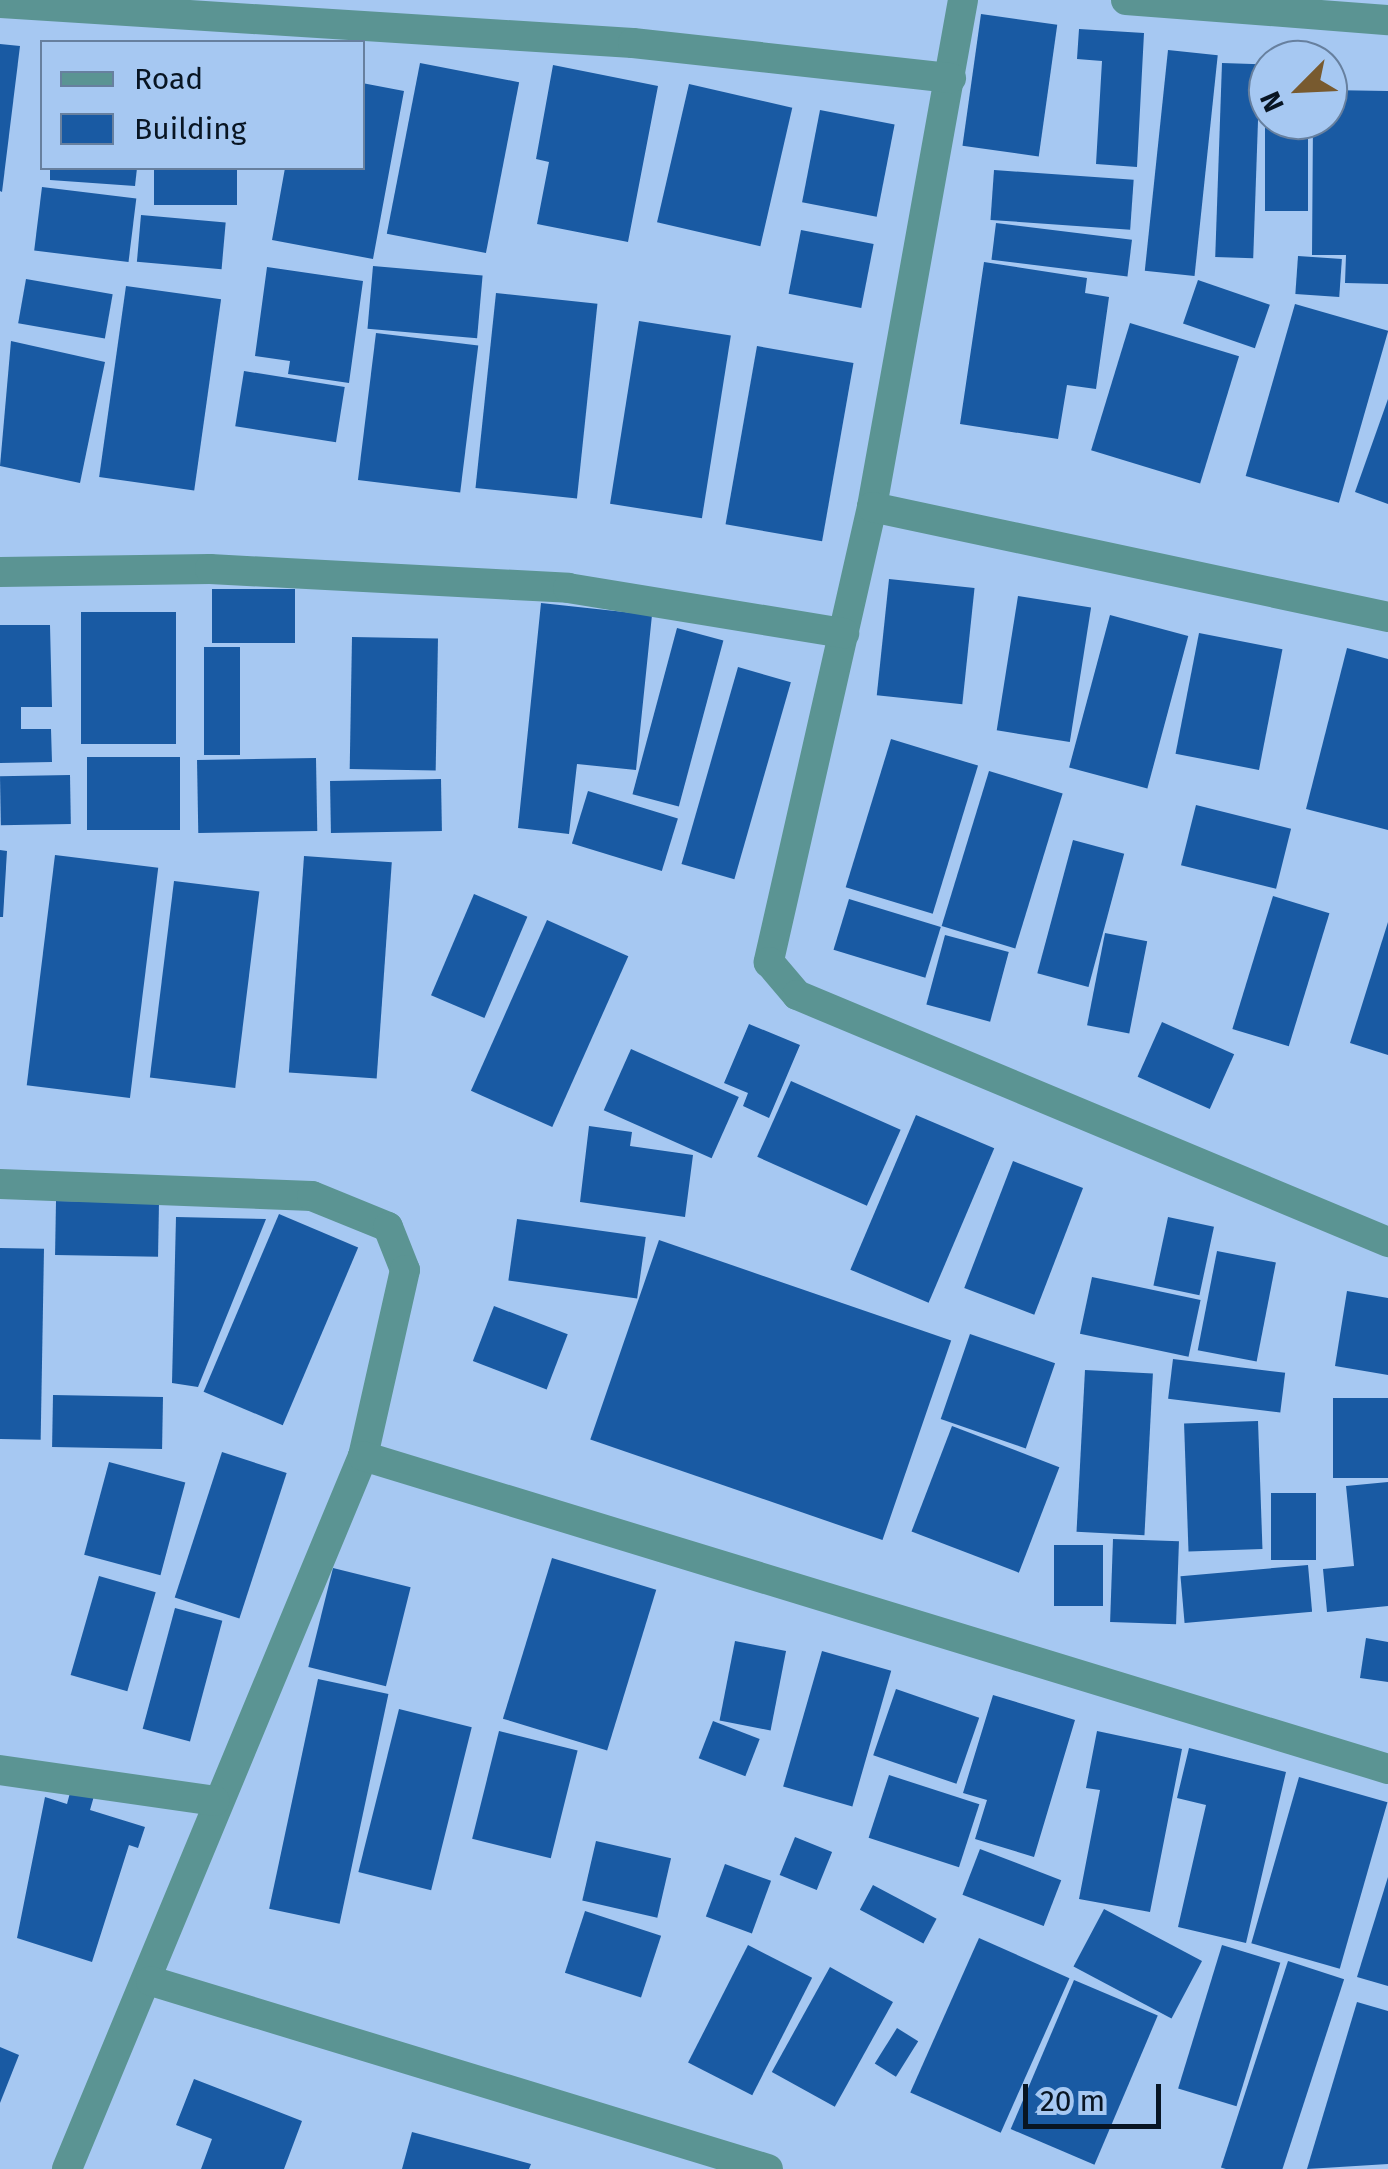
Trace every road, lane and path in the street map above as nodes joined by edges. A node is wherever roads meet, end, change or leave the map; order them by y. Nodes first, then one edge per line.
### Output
1 (963, 0) edge
2 (1126, 0) edge
3 (0, 3) edge
4 (1388, 20) edge
5 (951, 78) junction
6 (872, 506) junction
7 (0, 572) edge
8 (1388, 617) edge
9 (844, 633) junction
10 (0, 1184) edge
11 (1388, 1242) edge
12 (362, 1456) junction
13 (1388, 1769) edge
14 (0, 1770) edge
15 (215, 1801) junction
16 (151, 1981) junction
17 (67, 2169) edge
18 (768, 2169) edge

1 - 5 street
2 - 4 street
3 - 5 street
5 - 6 street
6 - 8 street
6 - 9 street
7 - 9 street
9 - 11 street
10 - 12 street
12 - 13 street
12 - 15 street
14 - 15 street
15 - 16 street
16 - 17 street
16 - 18 street

